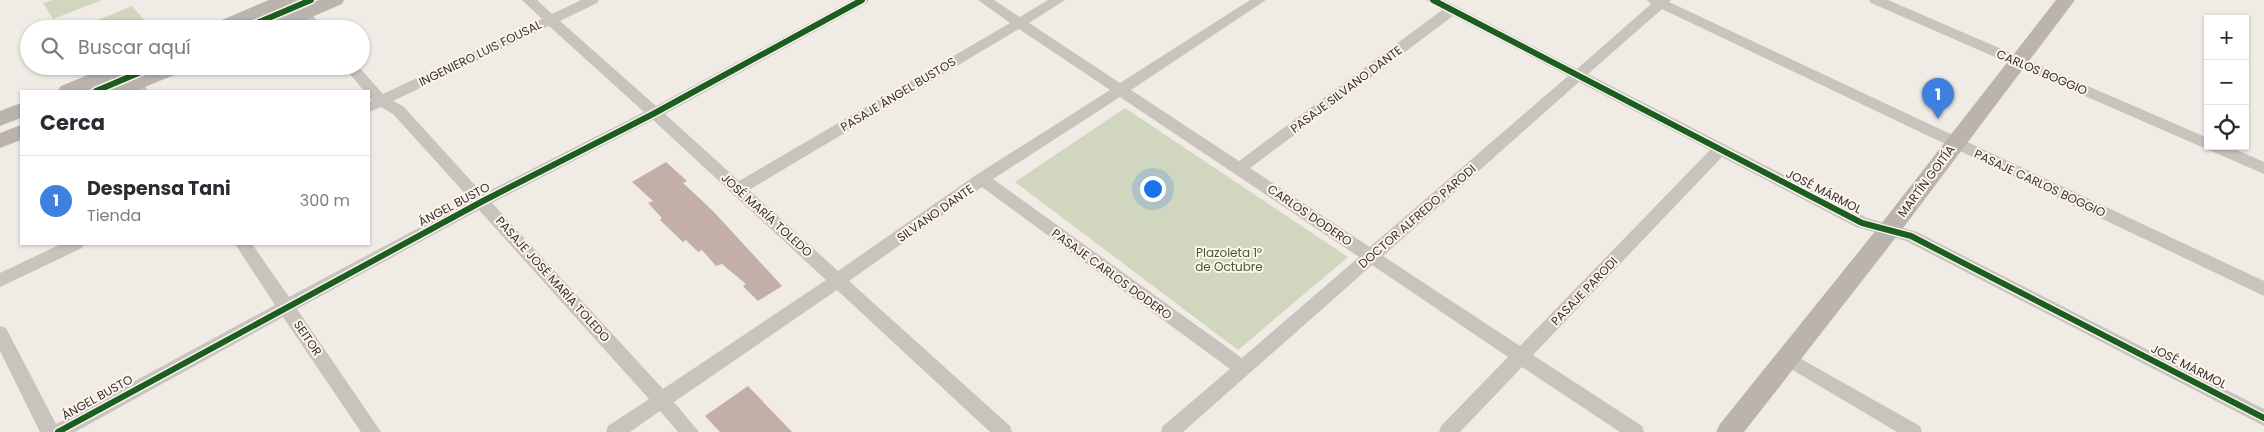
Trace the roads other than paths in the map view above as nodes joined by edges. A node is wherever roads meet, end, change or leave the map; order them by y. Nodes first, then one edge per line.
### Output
1 (285, 0) edge
2 (334, 0) edge
3 (529, 0) edge
4 (592, 0) edge
5 (862, 0) edge
6 (985, 0) edge
7 (1058, 0) edge
8 (1259, 0) edge
9 (1433, 0) edge
10 (1876, 0) edge
11 (2066, 0) edge
12 (1660, 1) edge
13 (301, 7) edge
14 (1452, 10) junction
15 (238, 20) edge
16 (280, 20) edge
17 (310, 20) edge
18 (550, 20) junction
19 (1018, 23) junction
20 (2018, 63) junction
21 (356, 75) edge
22 (1578, 75) junction
23 (133, 77) edge
24 (73, 90) edge
25 (118, 90) edge
26 (366, 90) edge
27 (1120, 90) junction
28 (375, 104) edge
29 (20, 110) edge
30 (653, 114) junction
31 (0, 119) edge
32 (20, 132) edge
33 (0, 141) edge
34 (2204, 142) edge
35 (1956, 143) junction
36 (1720, 150) junction
37 (2222, 150) edge
38 (1240, 168) junction
39 (2264, 168) edge
40 (982, 179) junction
41 (738, 188) junction
42 (483, 201) junction
43 (1889, 230) junction
44 (74, 245) edge
45 (244, 245) edge
46 (1372, 256) junction
47 (0, 280) edge
48 (838, 280) junction
49 (2264, 289) edge
50 (286, 306) junction
51 (0, 333) edge
52 (1521, 356) junction
53 (1787, 358) junction
54 (1242, 368) junction
55 (663, 400) junction
56 (2264, 418) edge
57 (50, 432) edge
58 (58, 432) edge
59 (372, 432) edge
60 (614, 432) edge
61 (690, 432) edge
62 (1003, 432) edge
63 (1170, 432) edge
64 (1448, 432) edge
65 (1635, 432) edge
66 (1729, 432) edge
67 (1913, 432) edge

1 - 15 street
2 - 13 street
3 - 18 street, JOSÉ MARÍA TOLEDO
4 - 18 street, INGENIERO LUIS FOUSAL
5 - 30 street, ÁNGEL BUSTO
6 - 19 street, CARLOS DODERO
7 - 19 street, PASAJE ÁNGEL BUSTOS
8 - 27 street, SILVANO DANTE
9 - 14 street, JOSÉ MÁRMOL
10 - 20 street, CARLOS BOGGIO
11 - 20 street, MARTÍN GOITÍA
12 - 22 street, DOCTOR ALFREDO PARODI
12 - 35 street, PASAJE CARLOS BOGGIO
13 - 16 street
13 - 17 street
14 - 22 street, JOSÉ MÁRMOL
14 - 38 street, PASAJE SILVANO DANTE
18 - 28 street, INGENIERO LUIS FOUSAL
18 - 30 street, JOSÉ MARÍA TOLEDO
19 - 27 street, CARLOS DODERO
19 - 41 street, PASAJE ÁNGEL BUSTOS
20 - 34 street, CARLOS BOGGIO
20 - 35 street, MARTÍN GOITÍA
21 - 26 street, PASAJE JOSÉ MARÍA TOLEDO
22 - 36 street, JOSÉ MÁRMOL
22 - 46 street, DOCTOR ALFREDO PARODI
23 - 24 street
23 - 25 street
27 - 38 street, CARLOS DODERO
27 - 40 street, SILVANO DANTE
28 - 42 street, PASAJE JOSÉ MARÍA TOLEDO
29 - 31 street
30 - 41 street, JOSÉ MARÍA TOLEDO
30 - 42 street, ÁNGEL BUSTO
32 - 33 street
35 - 43 street, MARTÍN GOITÍA
35 - 49 street, PASAJE CARLOS BOGGIO
36 - 43 street, JOSÉ MÁRMOL
36 - 52 street, PASAJE PARODI
37 - 39 street
38 - 46 street, CARLOS DODERO
40 - 48 street, SILVANO DANTE
40 - 54 street, PASAJE CARLOS DODERO
41 - 48 street, JOSÉ MARÍA TOLEDO
42 - 50 street, ÁNGEL BUSTO
42 - 55 street, PASAJE JOSÉ MARÍA TOLEDO
43 - 53 street, MARTÍN GOITÍA
43 - 56 street, JOSÉ MÁRMOL
44 - 47 street
45 - 50 street, SEITOR
46 - 52 street, CARLOS DODERO
46 - 54 street, DOCTOR ALFREDO PARODI
48 - 55 street, SILVANO DANTE
48 - 62 street, JOSÉ MARÍA TOLEDO
50 - 58 street, ÁNGEL BUSTO
50 - 59 street, SEITOR
51 - 57 street
52 - 64 street, PASAJE PARODI
52 - 65 street, CARLOS DODERO
53 - 66 street, MARTÍN GOITÍA
53 - 67 street
54 - 63 street, DOCTOR ALFREDO PARODI
55 - 60 street, SILVANO DANTE
55 - 61 street, PASAJE JOSÉ MARÍA TOLEDO

